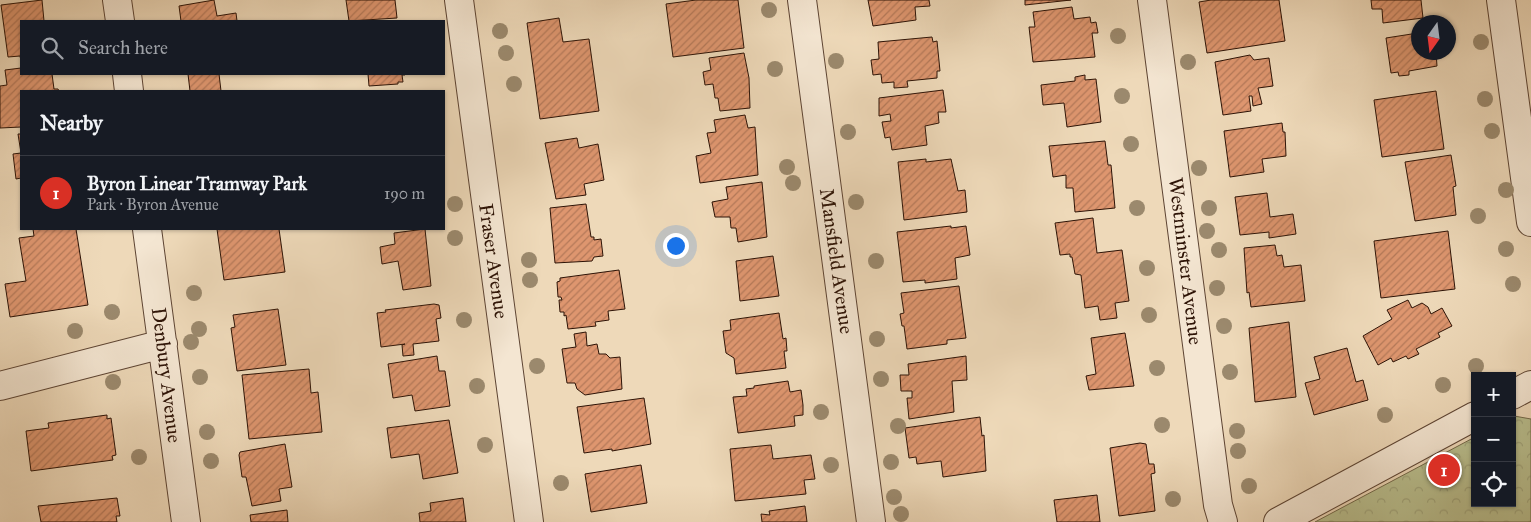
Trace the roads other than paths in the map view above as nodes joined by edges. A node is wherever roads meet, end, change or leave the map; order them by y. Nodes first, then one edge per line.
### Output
1 (117, 0) edge
2 (459, 0) edge
3 (802, 0) edge
4 (1152, 0) edge
5 (1501, 0) edge
6 (120, 20) edge
7 (127, 75) edge
8 (129, 90) edge
9 (1531, 222) edge
10 (147, 230) edge
11 (162, 344) junction
12 (1531, 385) edge
13 (0, 386) edge
14 (1516, 394) edge
15 (1473, 417) edge
16 (186, 522) edge
17 (529, 522) edge
18 (871, 522) edge
19 (1223, 522) edge
20 (1278, 522) edge

1 - 6 street
2 - 17 street, Fraser Avenue
3 - 18 street, Mansfield Avenue
4 - 19 street, Westminster Avenue
5 - 9 street
7 - 8 street
10 - 11 street, Denbury Avenue
11 - 13 street
11 - 16 street, Denbury Avenue
12 - 14 street
15 - 20 street

